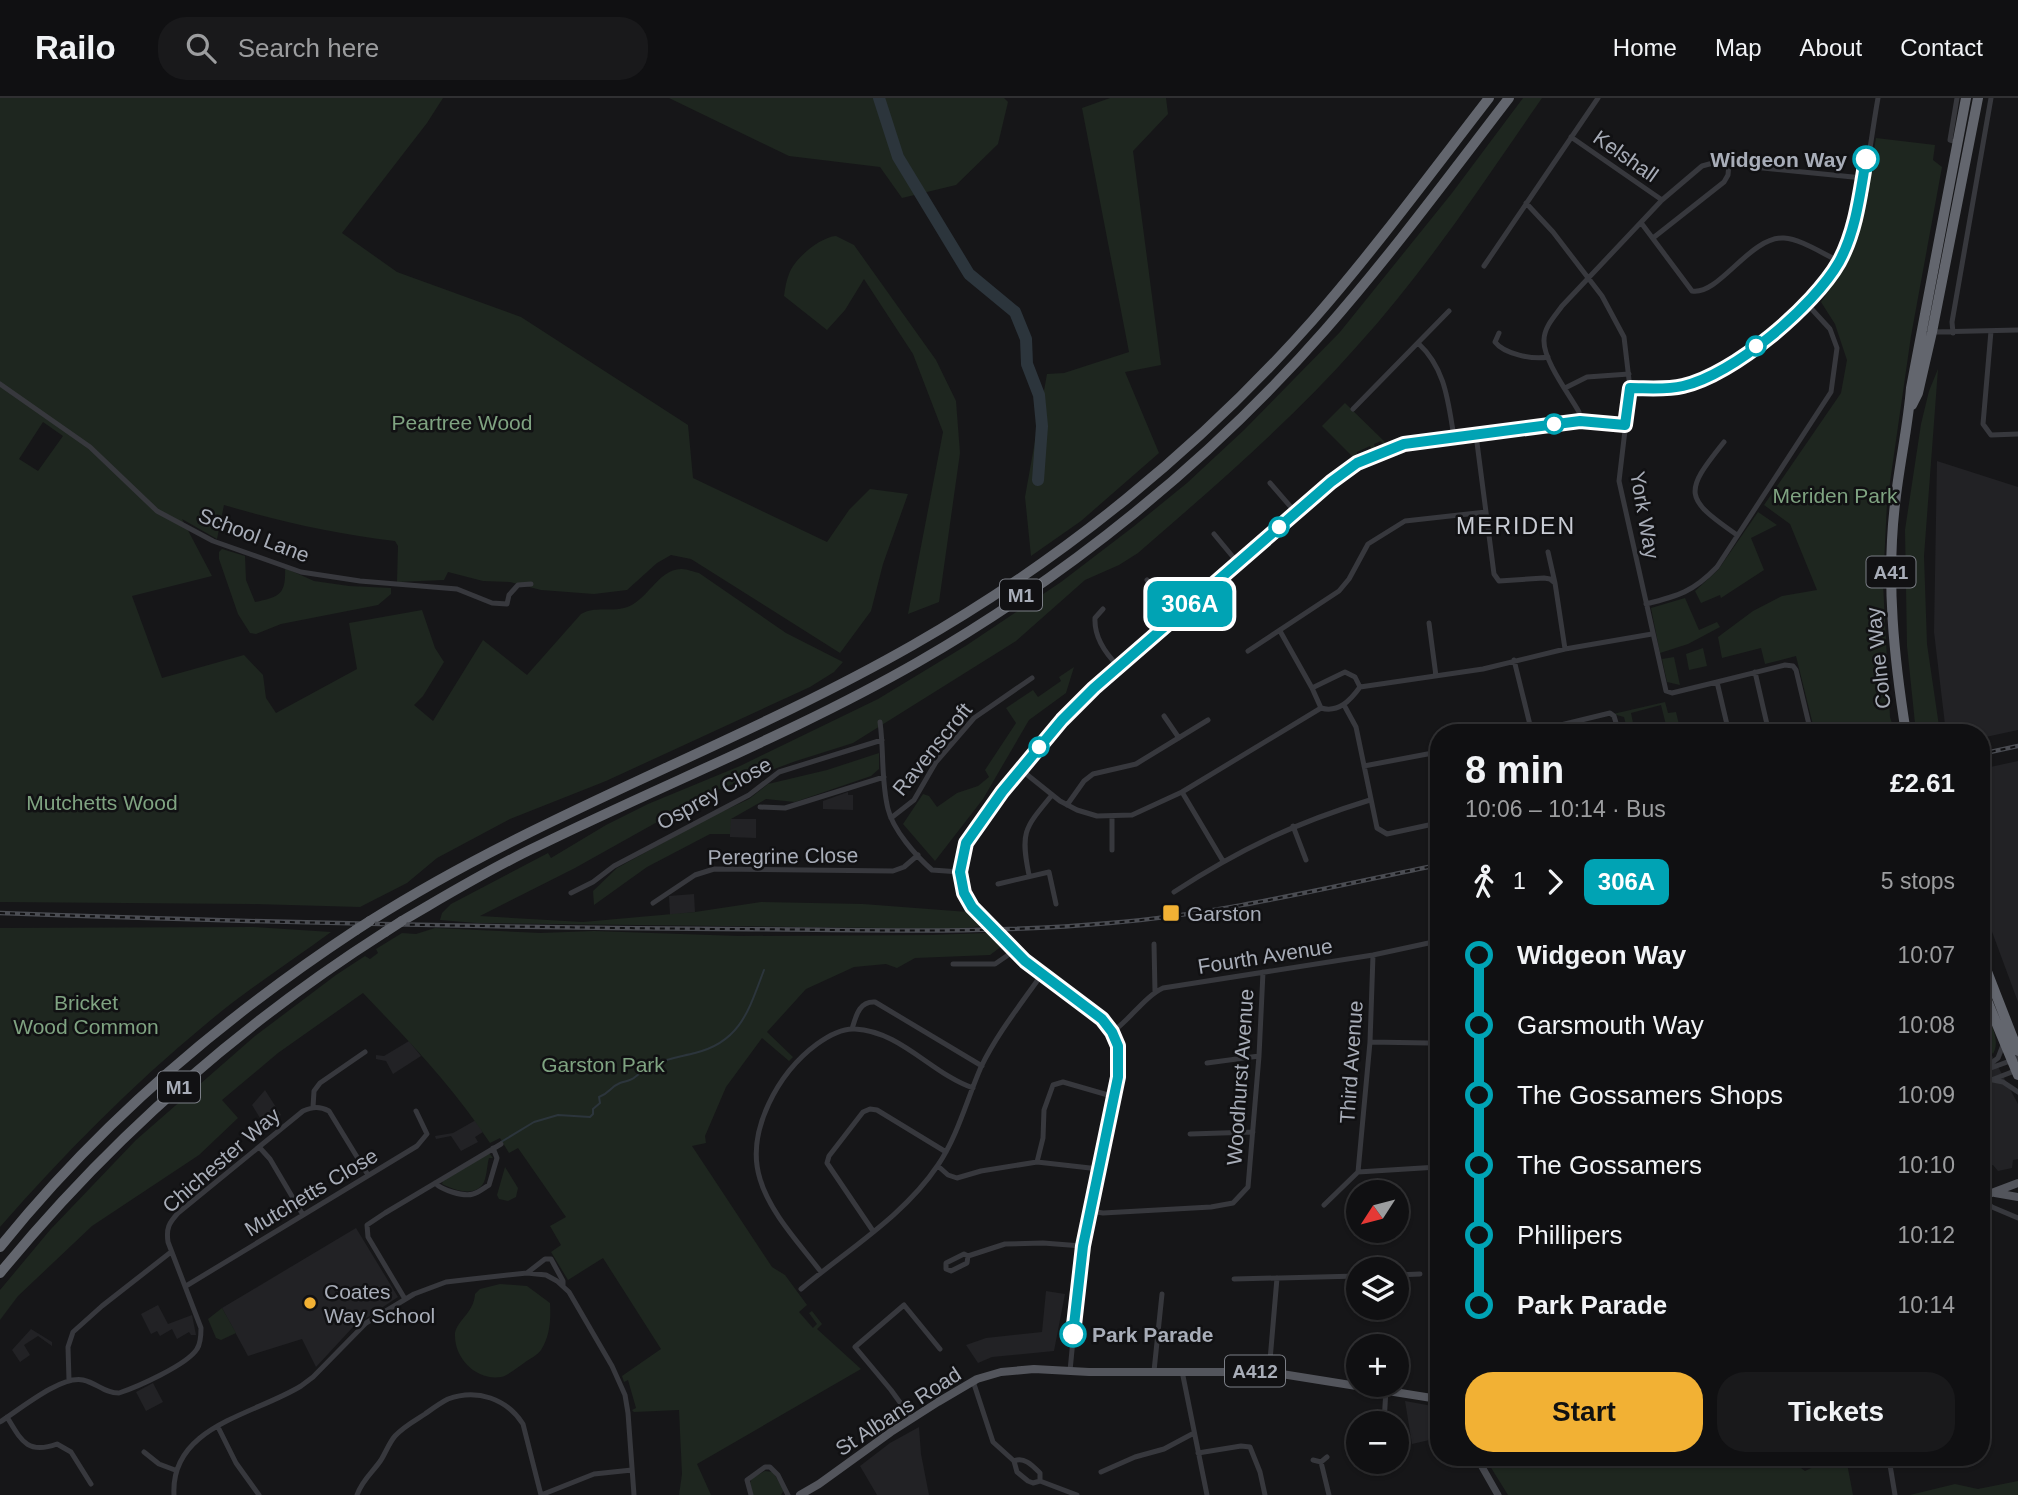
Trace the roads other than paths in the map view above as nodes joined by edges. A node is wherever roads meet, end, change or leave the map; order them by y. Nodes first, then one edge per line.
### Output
1 (1489, 98) edge
2 (1509, 98) edge
3 (1598, 98) edge
4 (1878, 98) edge
5 (1957, 98) edge
6 (1966, 98) edge
7 (1978, 98) edge
8 (1991, 98) edge
9 (1571, 137) junction
10 (1953, 141) junction
11 (1728, 163) junction
12 (1863, 178) junction
13 (1662, 201) junction
14 (1526, 203) junction
15 (1642, 224) junction
16 (1653, 238) junction
17 (1839, 261) junction
18 (1484, 266) dead end
19 (1588, 279) junction
20 (1807, 304) junction
21 (1449, 311) dead end
22 (2018, 330) edge
23 (1991, 331) junction
24 (1932, 332) junction
25 (1499, 333) dead end
26 (1952, 333) junction
27 (1418, 343) junction
28 (1548, 357) junction
29 (1629, 374) junction
30 (0, 384) edge
31 (1565, 388) junction
32 (1630, 388) junction
33 (1353, 409) dead end
34 (1909, 412) junction
35 (1580, 421) junction
36 (1625, 425) junction
37 (2018, 434) edge
38 (1476, 435) junction
39 (1454, 437) junction
40 (1724, 442) dead end
41 (1270, 483) dead end
42 (1486, 512) junction
43 (1296, 513) junction
44 (1214, 534) dead end
45 (1737, 535) junction
46 (1548, 551) dead end
47 (1238, 563) junction
48 (1147, 580) dead end
49 (1555, 583) junction
50 (531, 584) dead end
51 (1646, 604) junction
52 (1103, 609) dead end
53 (1177, 615) junction
54 (1429, 623) dead end
55 (1280, 631) junction
56 (1652, 634) junction
57 (1565, 649) junction
58 (1248, 650) dead end
59 (1514, 660) junction
60 (1118, 666) junction
61 (1755, 672) junction
62 (1436, 676) junction
63 (1032, 678) dead end
64 (1717, 682) junction
65 (1360, 687) junction
66 (1312, 688) junction
67 (1344, 705) junction
68 (1321, 708) junction
69 (1164, 716) dead end
70 (1208, 720) dead end
71 (880, 722) dead end
72 (1530, 724) edge
73 (1567, 724) edge
74 (1617, 724) edge
75 (1727, 724) edge
76 (1767, 724) edge
77 (1809, 724) edge
78 (1905, 724) edge
79 (1179, 738) junction
80 (882, 740) junction
81 (1430, 754) edge
82 (1364, 766) junction
83 (1020, 769) junction
84 (884, 777) junction
85 (1182, 792) junction
86 (1052, 795) junction
87 (1370, 800) junction
88 (1067, 806) junction
89 (760, 807) dead end
90 (1112, 817) junction
91 (891, 818) junction
92 (1430, 824) edge
93 (1293, 826) junction
94 (1112, 850) dead end
95 (918, 855) junction
96 (1306, 860) dead end
97 (1223, 861) junction
98 (960, 872) junction
99 (1029, 875) junction
100 (998, 884) dead end
101 (1174, 892) dead end
102 (570, 893) dead end
103 (653, 903) dead end
104 (1056, 904) dead end
105 (1430, 943) edge
106 (1154, 944) dead end
107 (1014, 951) junction
108 (1373, 955) junction
109 (953, 964) dead end
110 (1263, 972) junction
111 (1042, 974) junction
112 (1990, 978) edge
113 (1155, 992) junction
114 (1990, 1008) edge
115 (2008, 1023) junction
116 (852, 1028) junction
117 (1112, 1032) junction
118 (2018, 1034) edge
119 (2003, 1041) junction
120 (1370, 1042) junction
121 (1428, 1043) dead end
122 (2018, 1051) edge
123 (365, 1052) dead end
124 (1259, 1056) junction
125 (1207, 1063) dead end
126 (1990, 1064) edge
127 (982, 1066) junction
128 (2016, 1067) edge
129 (1990, 1069) edge
130 (1992, 1080) joint
131 (972, 1088) junction
132 (2018, 1093) edge
133 (1115, 1097) junction
134 (313, 1107) junction
135 (416, 1111) dead end
136 (1254, 1132) junction
137 (1190, 1134) dead end
138 (501, 1144) dead end
139 (260, 1148) junction
140 (493, 1148) junction
141 (946, 1152) junction
142 (1037, 1162) junction
143 (938, 1166) junction
144 (1430, 1168) edge
145 (1099, 1169) junction
146 (1358, 1172) junction
147 (368, 1175) junction
148 (435, 1182) junction
149 (2018, 1183) edge
150 (1995, 1193) junction
151 (1990, 1194) edge
152 (2018, 1198) edge
153 (1324, 1205) dead end
154 (1990, 1205) edge
155 (1090, 1211) junction
156 (303, 1215) junction
157 (2018, 1218) edge
158 (873, 1231) junction
159 (1083, 1246) junction
160 (0, 1247) edge
161 (171, 1252) junction
162 (968, 1256) dead end
163 (821, 1272) junction
164 (0, 1273) edge
165 (527, 1273) junction
166 (1409, 1274) edge
167 (1420, 1274) dead end
168 (1346, 1276) edge
169 (1277, 1278) junction
170 (1234, 1279) dead end
171 (563, 1285) junction
172 (187, 1286) junction
173 (801, 1289) dead end
174 (1162, 1294) dead end
175 (405, 1299) junction
176 (940, 1349) dead end
177 (1070, 1371) junction
178 (1154, 1371) junction
179 (1182, 1371) junction
180 (1269, 1372) junction
181 (69, 1380) junction
182 (973, 1381) junction
183 (1346, 1383) edge
184 (1409, 1393) edge
185 (1430, 1397) edge
186 (7, 1417) junction
187 (912, 1419) junction
188 (0, 1422) edge
189 (218, 1427) junction
190 (1194, 1433) junction
191 (144, 1452) dead end
192 (1199, 1452) junction
193 (1327, 1457) dead end
194 (1313, 1460) dead end
195 (1014, 1461) junction
196 (1321, 1462) junction
197 (1482, 1466) edge
198 (1890, 1466) edge
199 (176, 1470) junction
200 (632, 1470) junction
201 (1101, 1472) dead end
202 (1040, 1481) junction
203 (91, 1484) dead end
204 (174, 1495) edge
205 (259, 1495) edge
206 (357, 1495) edge
207 (541, 1495) edge
208 (634, 1495) edge
209 (751, 1495) edge
210 (789, 1495) edge
211 (800, 1495) edge
212 (1077, 1495) edge
213 (1207, 1495) edge
214 (1265, 1495) edge
215 (1329, 1495) edge
216 (1499, 1495) edge
217 (1895, 1495) edge

1 - 160 highway, M1, bridge
2 - 164 highway, M1, bridge
3 - 9 street
4 - 12 street
5 - 10 street, Colne Way
6 - 10 highway, Colne Way / A41
7 - 24 highway, Colne Way / A41
8 - 26 street
9 - 13 street, Kelshall
9 - 14 street
10 - 34 highway, Colne Way / A41
11 - 12 street
11 - 13 street
11 - 16 street
12 - 17 street
13 - 15 street
14 - 18 street
14 - 19 street, York Way
15 - 16 street
15 - 19 street
16 - 17 street
17 - 20 street
19 - 28 street
19 - 29 street, York Way
20 - 32 street
20 - 45 street
21 - 27 street
22 - 23 street
23 - 26 street
23 - 37 street
24 - 26 street
24 - 34 highway, Colne Way / A41
25 - 28 street
27 - 33 street
27 - 39 street
28 - 31 street
29 - 31 street
29 - 32 street, York Way
30 - 50 street, School Lane
31 - 35 street
32 - 36 street, York Way
34 - 78 highway, Colne Way / A41
35 - 36 street
35 - 38 street
36 - 51 street, York Way
38 - 39 street
38 - 42 street
39 - 43 street
40 - 45 street
41 - 43 street
42 - 49 street
42 - 55 street
43 - 47 street
44 - 47 street
45 - 51 street
46 - 49 street
47 - 53 street
48 - 53 street
49 - 57 street
51 - 56 street, York Way
52 - 60 street
53 - 60 street
54 - 62 street
55 - 58 street
55 - 66 street
56 - 57 street
56 - 64 street, York Way
57 - 59 street
59 - 62 street
59 - 72 street
60 - 83 street
61 - 64 street
61 - 76 street
61 - 77 street
62 - 65 street
63 - 91 street, Ravenscroft
64 - 75 street
65 - 66 street
65 - 67 street
66 - 68 street
67 - 68 street
67 - 82 street
68 - 85 street
69 - 79 street
70 - 79 street
71 - 80 street
73 - 74 street
79 - 88 street
80 - 84 street
80 - 102 street, Osprey Close
81 - 82 street
82 - 87 street
83 - 86 street
83 - 98 street
84 - 89 street
84 - 91 street
85 - 90 street
85 - 97 street
86 - 88 street
86 - 99 street
87 - 92 street
87 - 93 street
88 - 90 street
90 - 94 street
91 - 95 street
93 - 96 street
93 - 97 street
95 - 98 street
95 - 103 street, Peregrine Close
97 - 101 street
98 - 107 street
99 - 100 street
99 - 104 street
105 - 108 street, Fourth Avenue
106 - 113 street
107 - 109 street
107 - 111 street
108 - 110 street, Fourth Avenue
108 - 120 street, Third Avenue
110 - 113 street, Fourth Avenue
110 - 124 street, Woodhurst Avenue
111 - 117 street
111 - 127 street
112 - 115 highway
113 - 117 street
114 - 119 highway
115 - 118 street
115 - 122 highway
116 - 127 street
116 - 131 street
116 - 163 street
117 - 133 street
119 - 126 street
119 - 128 highway
120 - 121 street
120 - 146 street, Third Avenue
123 - 134 street, Chichester Way
124 - 125 street
124 - 136 street, Woodhurst Avenue
127 - 131 street
128 - 129 street
128 - 130 street
130 - 132 street
131 - 141 street
133 - 142 street
133 - 145 street
134 - 139 street, Chichester Way
134 - 147 street
135 - 147 street, Mutchetts Close
136 - 137 street
136 - 155 street, Woodhurst Avenue
138 - 140 street
139 - 156 street
139 - 161 street, Chichester Way
140 - 148 street
140 - 148 street
141 - 143 street
141 - 158 street
142 - 143 street
142 - 145 street
143 - 158 street
144 - 146 street
145 - 155 street
146 - 153 street
147 - 156 street, Mutchetts Close
148 - 175 street
149 - 150 main road
150 - 151 main road
150 - 152 main road
154 - 157 street
155 - 159 street
156 - 172 street, Mutchetts Close
158 - 163 street
159 - 162 street
159 - 177 street
161 - 172 street, Chichester Way
161 - 181 street
163 - 173 street
165 - 171 street
165 - 171 street
165 - 175 street
166 - 167 street
168 - 169 street
169 - 170 street
169 - 180 street
171 - 200 street
172 - 181 street, Chichester Way
174 - 178 street
175 - 189 street
176 - 187 street
177 - 178 main road, St Albans Road / A412
177 - 182 main road, St Albans Road / A412
178 - 179 main road, St Albans Road / A412
179 - 180 main road, St Albans Road / A412
179 - 190 street
180 - 183 main road, St Albans Road / A412
181 - 186 street
182 - 187 main road, St Albans Road / A412
182 - 195 street
184 - 185 main road, St Albans Road / A412
186 - 188 street
186 - 203 street
187 - 211 main road, St Albans Road / A412
189 - 199 street
189 - 205 street
190 - 192 street
190 - 201 street
191 - 199 street
192 - 213 street
192 - 214 street
193 - 196 street
194 - 196 street
195 - 202 street
195 - 202 street
196 - 215 street
197 - 216 street
198 - 217 street
199 - 204 street
200 - 207 street
200 - 208 street
202 - 212 street
206 - 207 street
209 - 210 street

